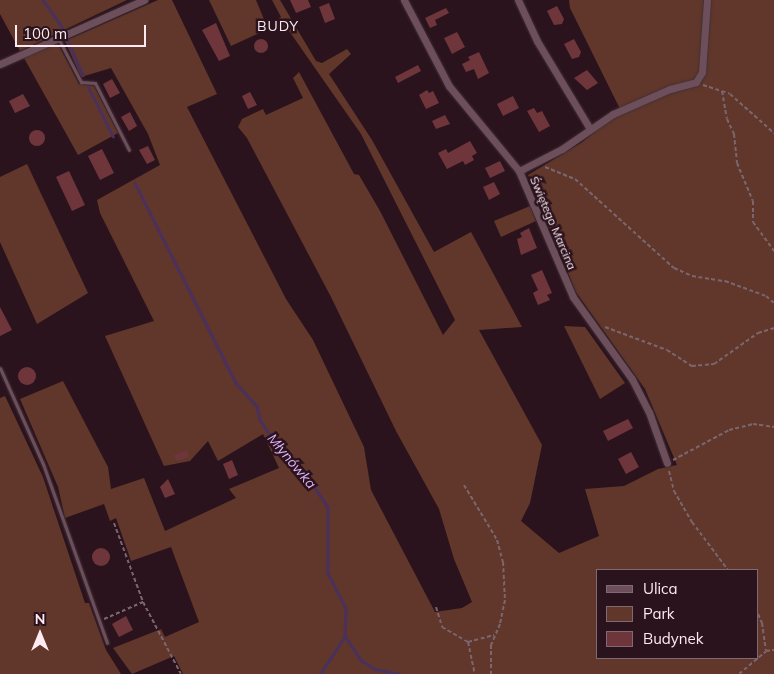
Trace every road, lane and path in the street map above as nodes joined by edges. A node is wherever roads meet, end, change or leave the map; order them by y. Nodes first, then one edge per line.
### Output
1 (144, 0) edge
2 (404, 0) edge
3 (518, 0) edge
4 (707, 0) edge
5 (59, 37) junction
6 (0, 64) edge
7 (696, 82) junction
8 (722, 92) junction
9 (590, 129) junction
10 (774, 133) edge
11 (129, 150) dead end
12 (536, 164) junction
13 (518, 171) junction
14 (774, 252) edge
15 (774, 303) edge
16 (593, 328) junction
17 (774, 328) edge
18 (0, 368) edge
19 (774, 427) edge
20 (680, 456) dead end
21 (667, 463) joint
22 (464, 485) dead end
23 (114, 523) dead end
24 (727, 569) edge
25 (143, 602) junction
26 (436, 607) dead end
27 (759, 616) edge
28 (100, 621) junction
29 (495, 634) junction
30 (468, 642) junction
31 (108, 643) dead end
32 (774, 650) edge
33 (766, 651) junction
34 (759, 657) edge
35 (757, 659) edge
36 (181, 674) edge
37 (475, 674) edge
38 (491, 674) edge
39 (739, 674) edge

1 - 5 street
2 - 13 street, Świętego Marcina
3 - 9 street
4 - 7 street
5 - 6 street
5 - 11 lane
7 - 8 path
7 - 9 street
8 - 10 path
8 - 14 path
9 - 12 street
12 - 13 street
12 - 15 path
13 - 16 street, Świętego Marcina
16 - 17 path
16 - 21 street, Świętego Marcina
18 - 28 lane
19 - 20 path
21 - 24 path
22 - 29 path
23 - 25 path
25 - 28 path
25 - 36 path
26 - 30 path
27 - 33 path
28 - 31 lane
29 - 30 path
29 - 38 path
30 - 37 path
32 - 33 path
33 - 34 path
35 - 39 path

